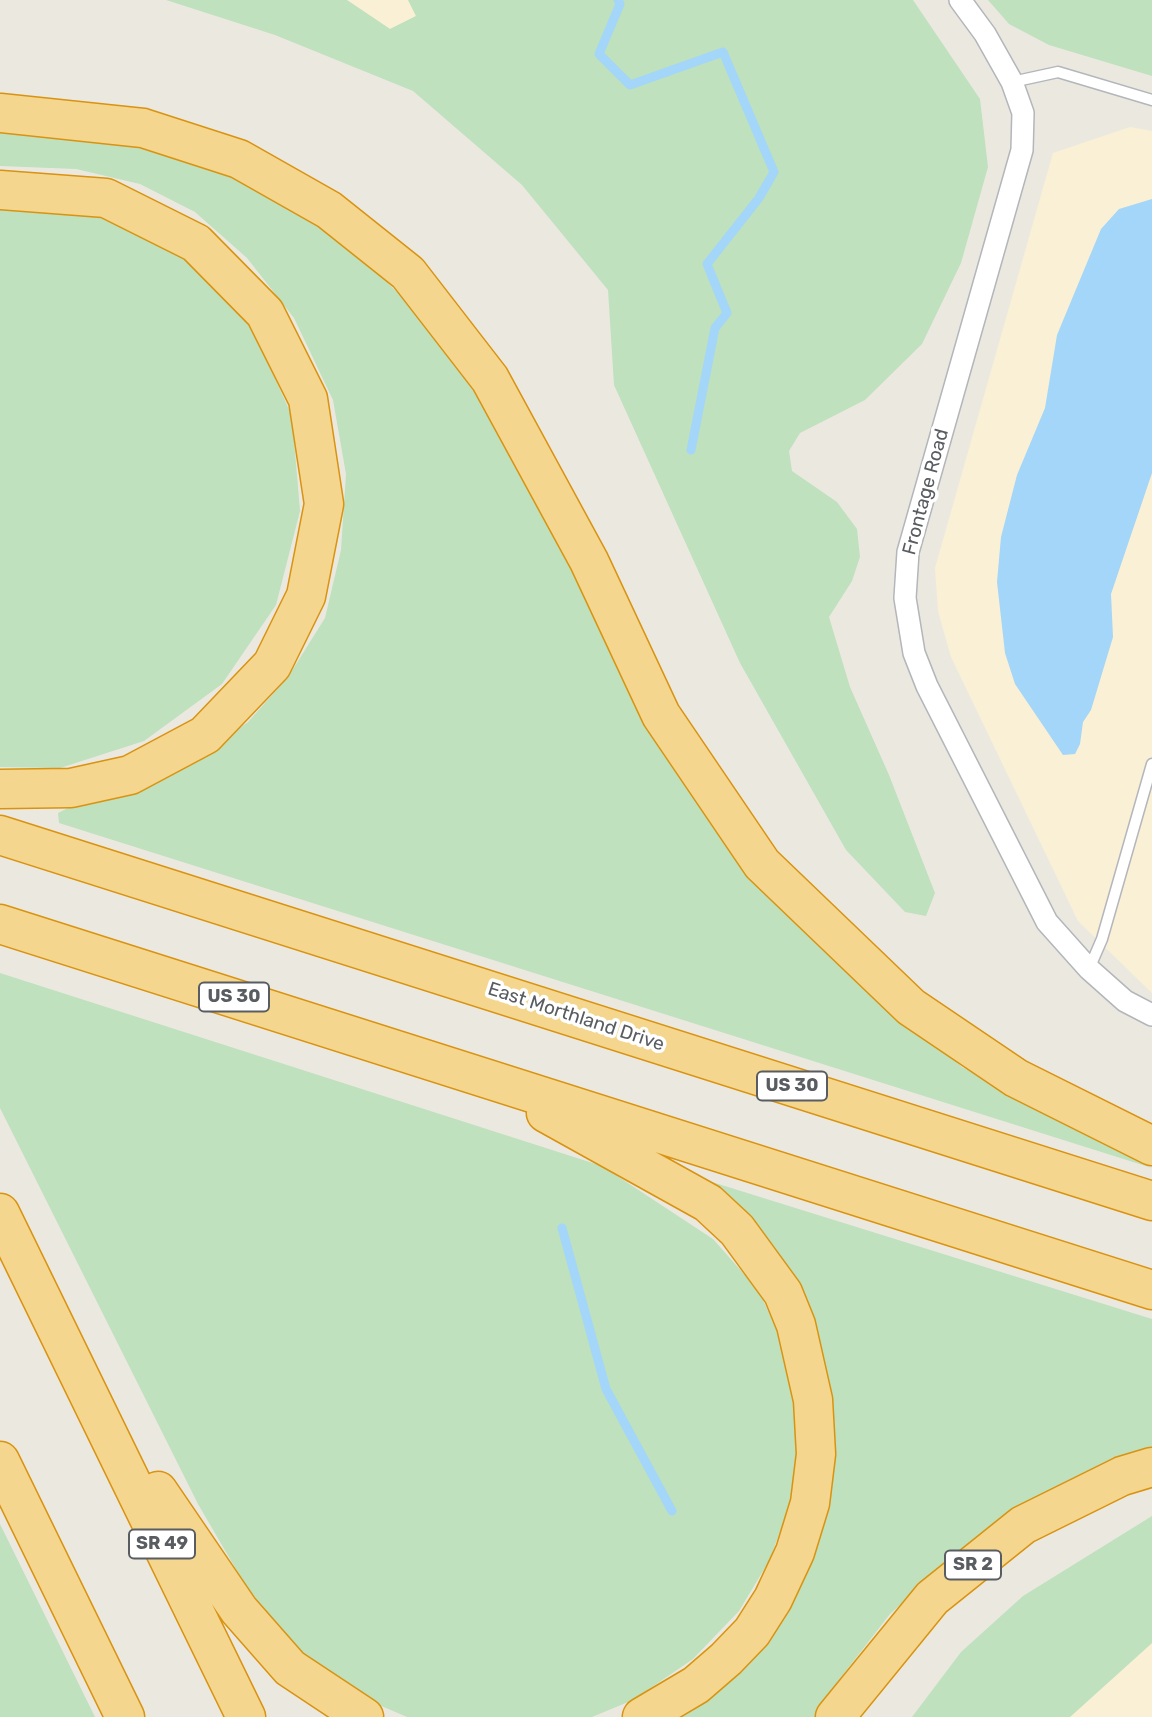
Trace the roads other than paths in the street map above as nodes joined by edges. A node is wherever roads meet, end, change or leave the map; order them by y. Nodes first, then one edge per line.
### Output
1 (960, 0) edge
2 (1012, 82) junction
3 (1152, 100) edge
4 (0, 113) edge
5 (0, 190) edge
6 (1152, 764) edge
7 (0, 789) edge
8 (0, 835) edge
9 (0, 924) edge
10 (1089, 969) junction
11 (1152, 1015) edge
12 (467, 1070) junction
13 (1152, 1146) edge
14 (1152, 1201) edge
15 (0, 1213) edge
16 (1152, 1290) edge
17 (76, 1372) junction
18 (0, 1461) edge
19 (1152, 1467) edge
20 (125, 1717) edge
21 (246, 1717) edge
22 (364, 1717) edge
23 (642, 1717) edge
24 (835, 1717) edge

1 - 2 street, Frontage Road
2 - 3 lane
2 - 10 street, Frontage Road
4 - 13 highway
5 - 7 highway
6 - 10 lane
8 - 14 highway, East Morthland Drive / US 30
9 - 12 highway, US 30
10 - 11 street, Frontage Road
12 - 16 highway, US 30
12 - 23 highway
15 - 17 highway, SR 49
17 - 21 highway, SR 49
17 - 22 highway
18 - 20 highway
19 - 24 highway, SR 2

